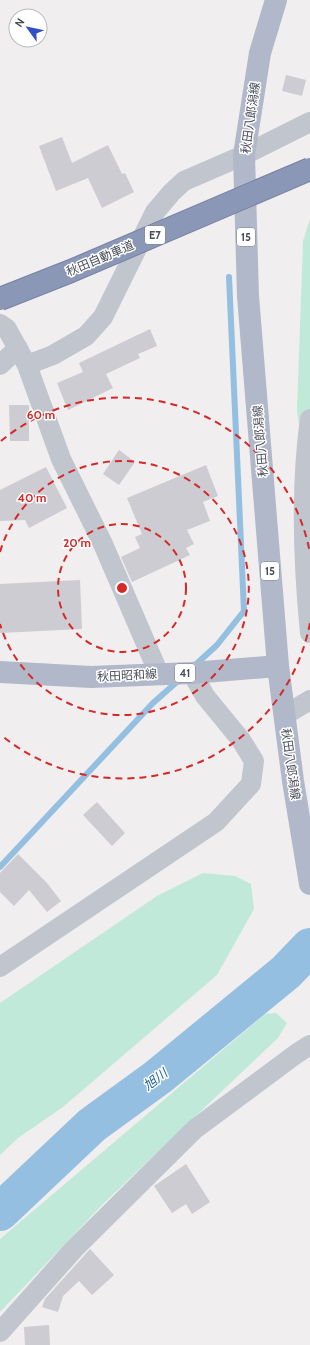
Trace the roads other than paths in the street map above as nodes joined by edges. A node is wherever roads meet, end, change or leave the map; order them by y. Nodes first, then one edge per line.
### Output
1 (276, 0) edge
2 (310, 122) edge
3 (244, 155) junction
4 (310, 169) edge
5 (0, 299) edge
6 (0, 324) edge
7 (22, 356) junction
8 (0, 365) edge
9 (310, 419) edge
10 (310, 633) edge
11 (278, 666) junction
12 (0, 672) edge
13 (192, 673) junction
14 (159, 674) junction
15 (310, 700) edge
16 (285, 715) junction
17 (310, 884) edge
18 (0, 967) edge
19 (310, 1045) edge
20 (0, 1332) edge

1 - 3 main road, 秋田八郎潟線 / 15
2 - 3 street
3 - 7 street
3 - 11 main road, 秋田八郎潟線 / 15
4 - 5 highway, 秋田自動車道 / E7, bridge
6 - 7 street
7 - 8 street
7 - 14 street
9 - 10 street
11 - 13 main road, 秋田昭和線 / 41
11 - 16 main road, 秋田八郎潟線 / 15
12 - 14 main road, 秋田昭和線 / 41
13 - 14 main road, 秋田昭和線 / 41
13 - 18 street
15 - 16 street
16 - 17 main road, 秋田八郎潟線 / 15
19 - 20 street

